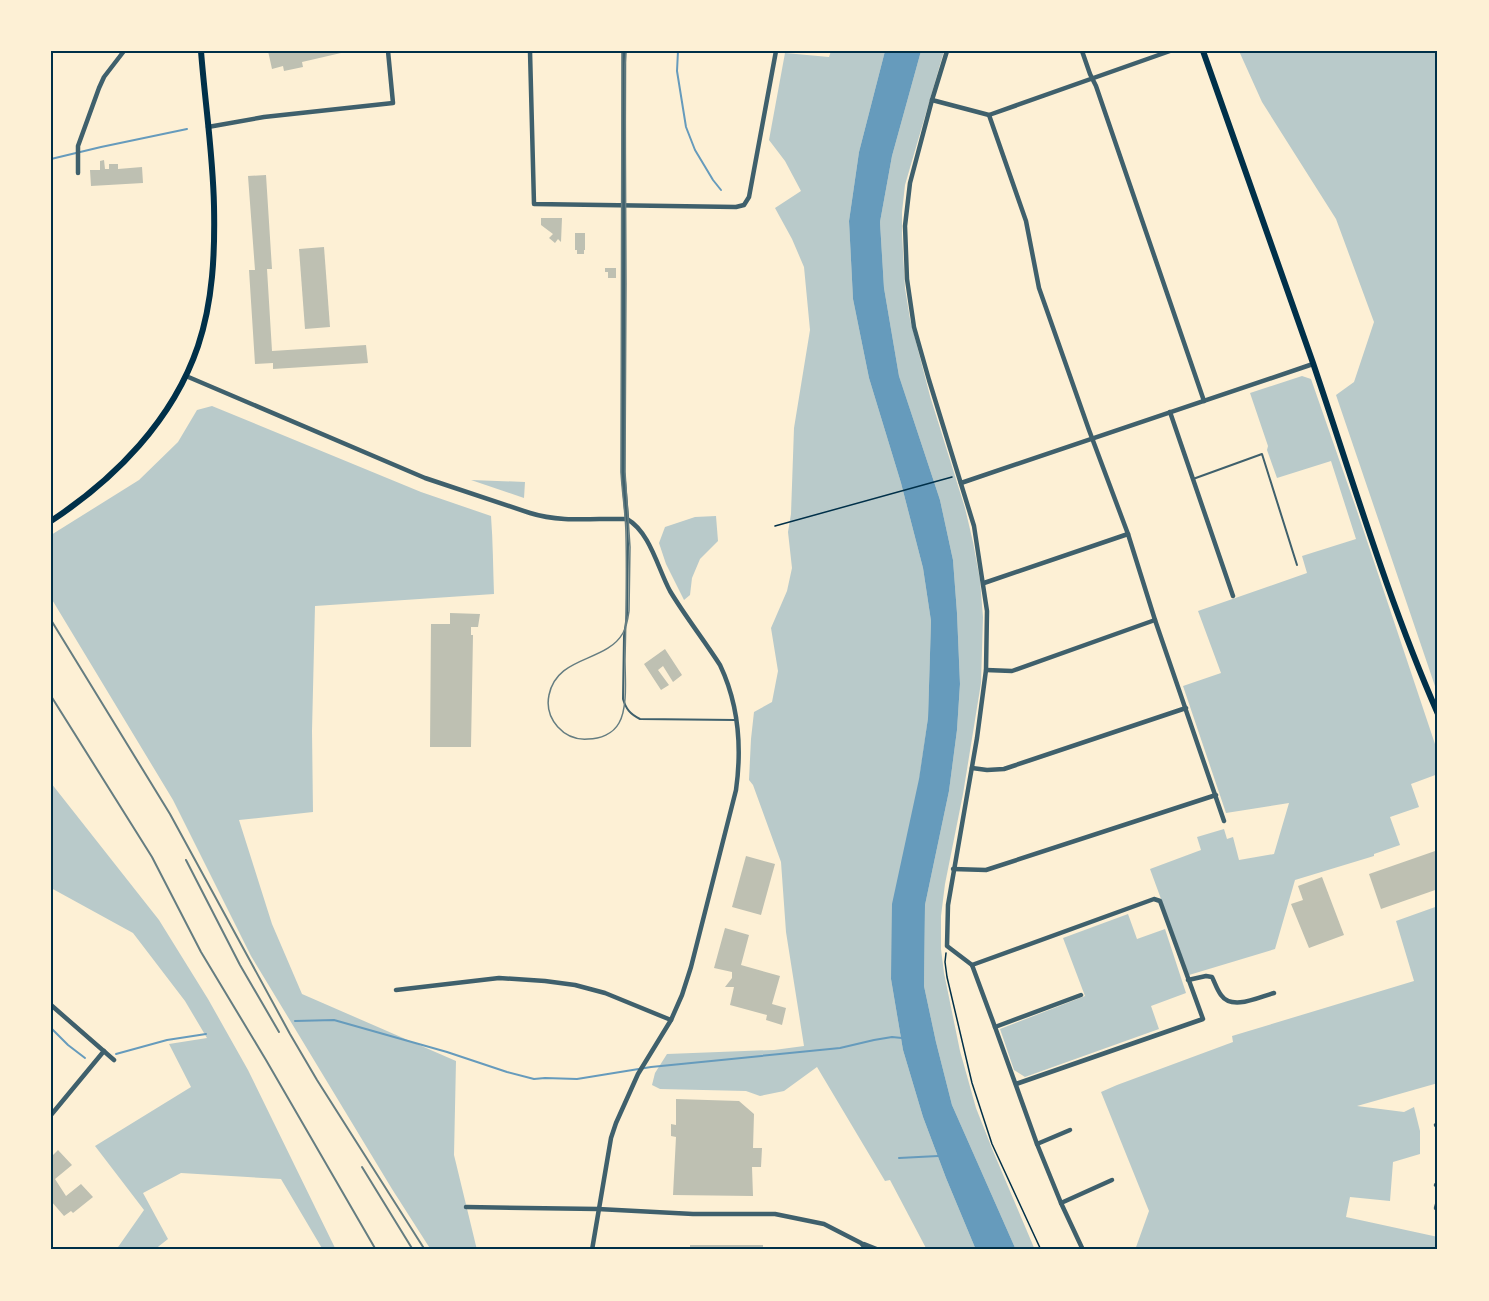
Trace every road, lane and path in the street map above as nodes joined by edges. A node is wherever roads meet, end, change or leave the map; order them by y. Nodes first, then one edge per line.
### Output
1 (124, 51) edge
2 (201, 51) edge
3 (388, 51) edge
4 (530, 51) edge
5 (624, 51) edge
6 (776, 51) edge
7 (947, 51) edge
8 (1082, 51) edge
9 (1170, 51) edge
10 (1203, 51) edge
11 (1093, 79) junction
12 (932, 100) junction
13 (989, 115) junction
14 (208, 127) junction
15 (78, 173) dead end
16 (624, 205) junction
17 (1313, 364) junction
18 (186, 376) junction
19 (1204, 401) junction
20 (1170, 412) junction
21 (1092, 438) junction
22 (953, 477) dead end
23 (1193, 479) junction
24 (961, 483) junction
25 (627, 519) junction
26 (51, 521) edge
27 (775, 526) dead end
28 (1128, 534) junction
29 (1297, 565) dead end
30 (984, 583) junction
31 (1233, 596) dead end
32 (1155, 620) junction
33 (986, 670) junction
34 (1186, 708) junction
35 (1438, 714) edge
36 (738, 720) junction
37 (972, 768) junction
38 (1216, 795) junction
39 (1224, 821) dead end
40 (953, 869) junction
41 (946, 946) junction
42 (972, 965) junction
43 (1188, 980) junction
44 (396, 990) dead end
45 (1274, 993) dead end
46 (1081, 995) dead end
47 (51, 1005) edge
48 (670, 1020) junction
49 (995, 1027) junction
50 (104, 1051) junction
51 (114, 1060) dead end
52 (1016, 1084) junction
53 (51, 1115) edge
54 (1070, 1130) dead end
55 (1037, 1144) junction
56 (1112, 1180) dead end
57 (1438, 1201) edge
58 (1061, 1203) junction
59 (466, 1207) dead end
60 (1436, 1208) dead end
61 (598, 1209) junction
62 (861, 1243) junction
63 (592, 1250) edge
64 (867, 1250) edge
65 (879, 1250) edge
66 (1041, 1250) edge
67 (1083, 1250) edge

1 - 15 street
2 - 14 main road
3 - 14 street
4 - 16 street
5 - 16 street
6 - 16 street
7 - 12 street
8 - 11 street
9 - 11 street
10 - 17 main road
11 - 13 street
11 - 19 street
12 - 13 street
12 - 24 street
13 - 21 street
14 - 18 main road
16 - 25 street
17 - 19 street
17 - 35 main road
18 - 25 street
18 - 26 main road
19 - 20 street
20 - 21 street
20 - 23 street
21 - 24 street
21 - 28 street
22 - 27 path
23 - 29 lane
23 - 31 street
24 - 30 street
25 - 36 street
25 - 36 lane
28 - 30 street
28 - 32 street
30 - 33 street
32 - 33 street
32 - 34 street
33 - 37 street
34 - 37 street
34 - 38 street
36 - 48 street
37 - 40 street
38 - 39 street
38 - 40 street
40 - 41 street
41 - 42 street
41 - 66 path
42 - 43 street
42 - 49 street
43 - 45 street
43 - 52 street
44 - 48 street
46 - 49 street
47 - 50 street
48 - 61 street
49 - 52 street
50 - 51 street
50 - 53 street
52 - 55 street
54 - 55 street
55 - 58 street
56 - 58 street
57 - 60 street
58 - 67 street
59 - 61 street
61 - 62 street
61 - 63 street
62 - 64 street
62 - 65 street

